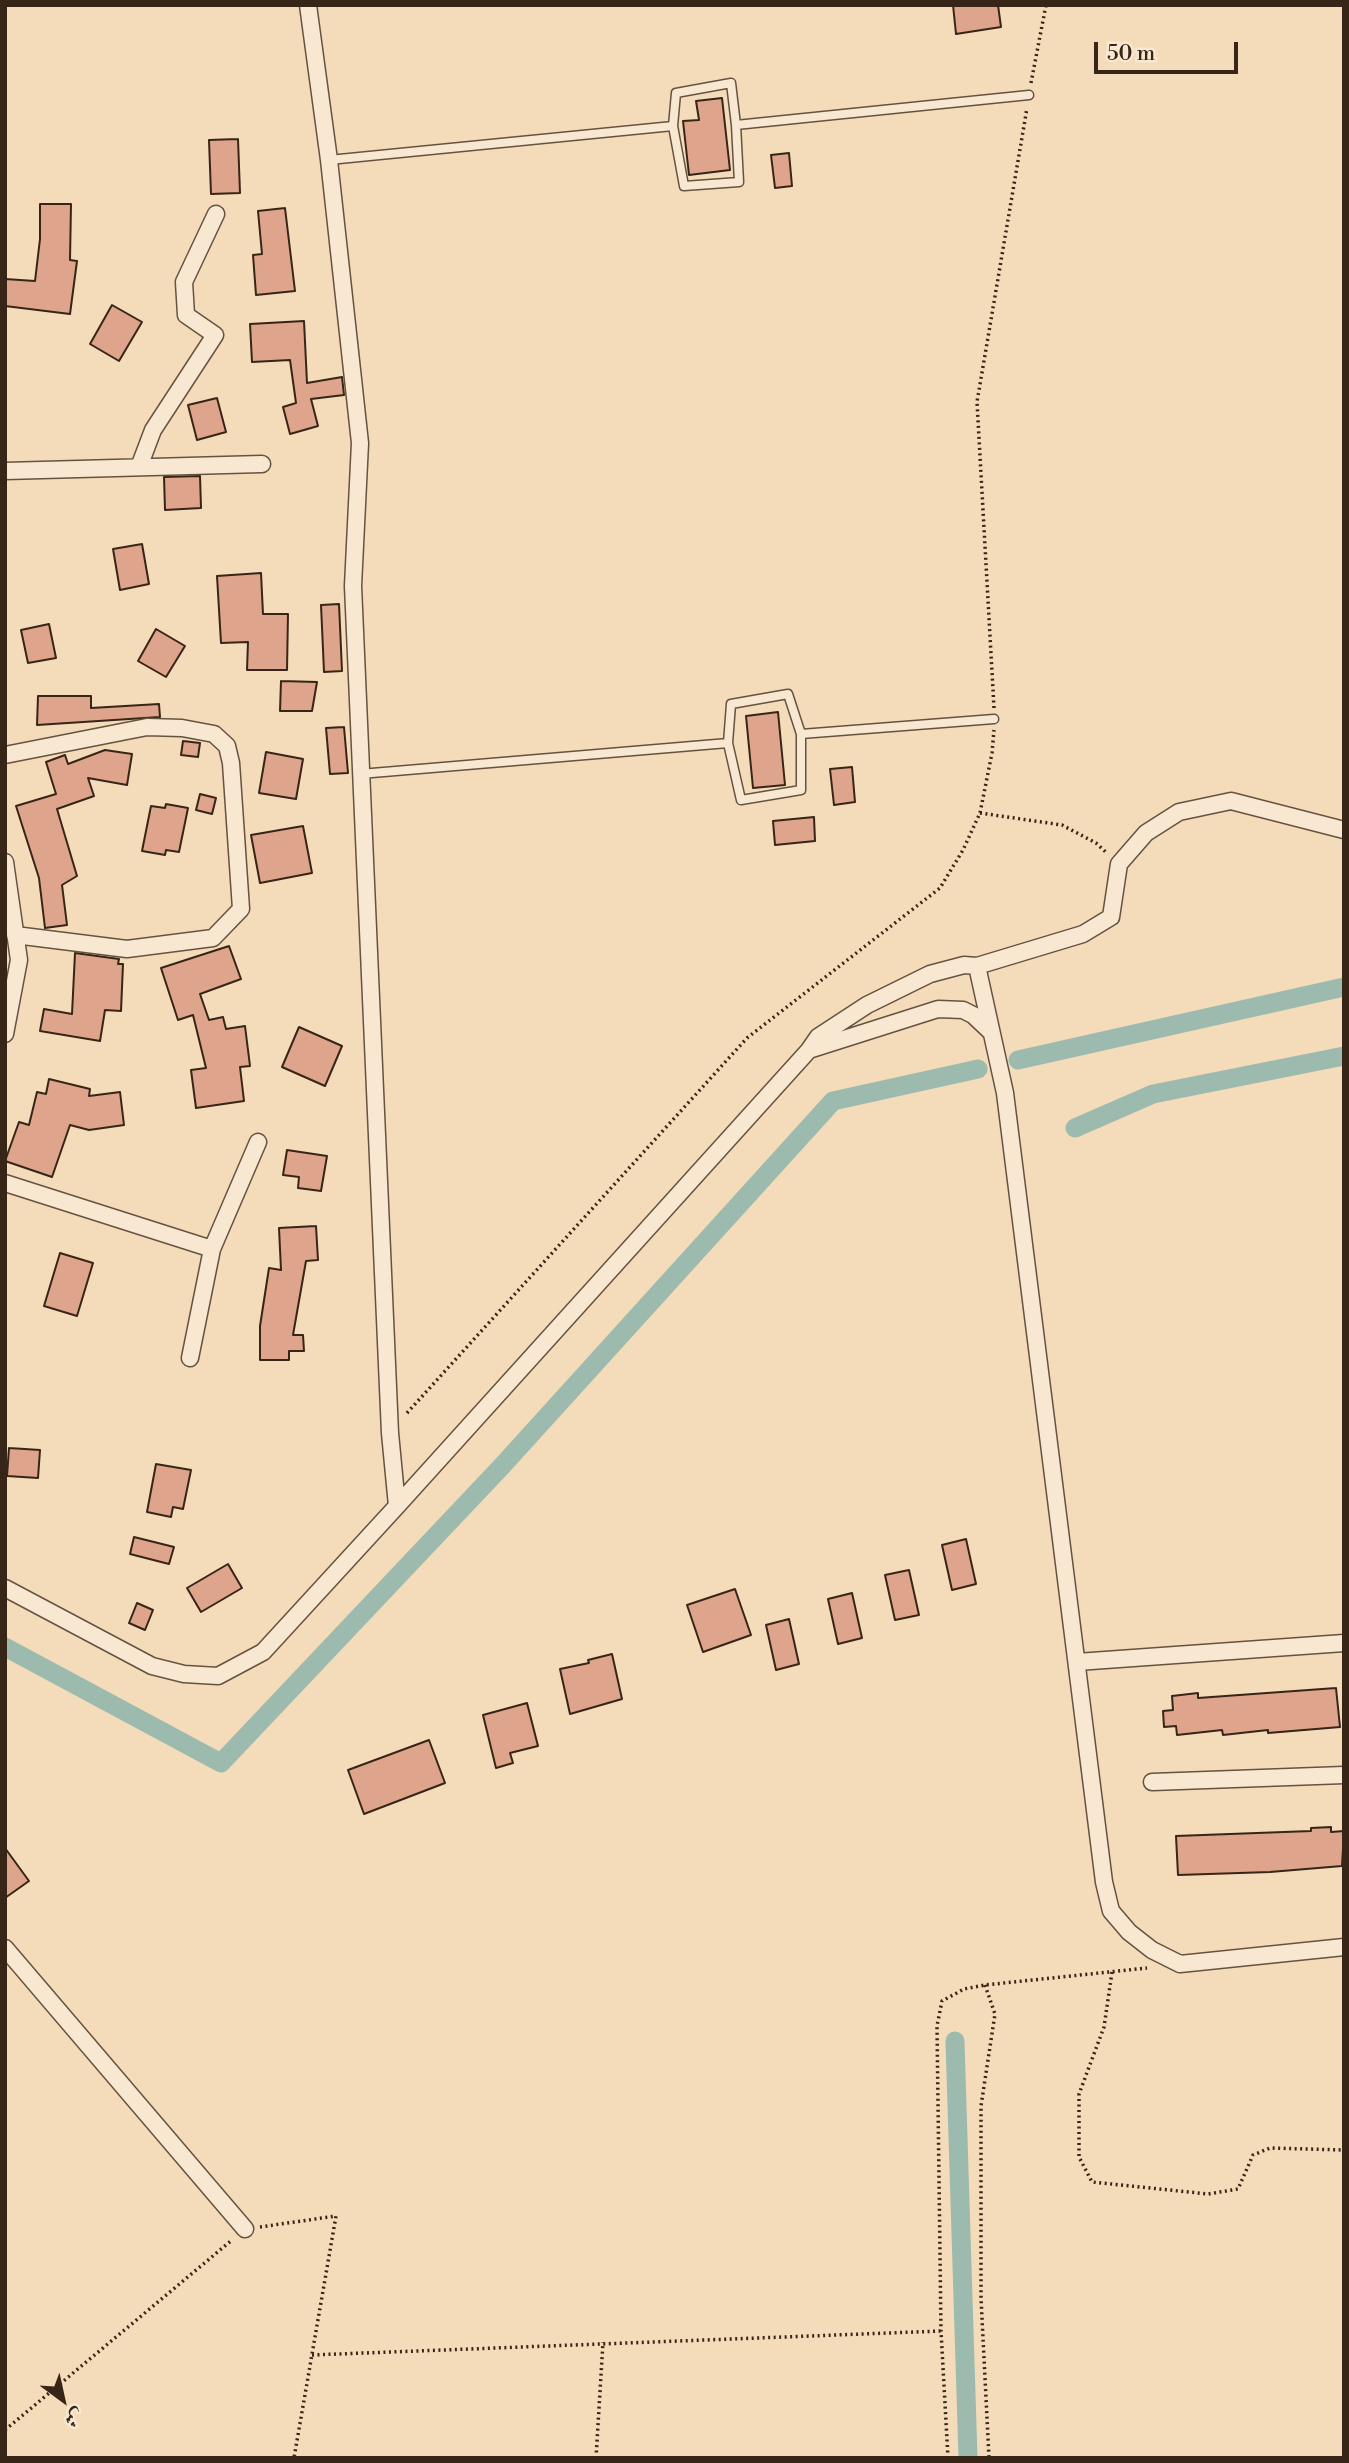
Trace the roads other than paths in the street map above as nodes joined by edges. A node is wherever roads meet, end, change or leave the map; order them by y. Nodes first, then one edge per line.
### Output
1 (308, 5) edge
2 (1029, 96) road end
3 (736, 125) junction
4 (673, 126) junction
5 (329, 160) junction
6 (216, 214) dead end
7 (262, 464) dead end
8 (139, 467) junction
9 (5, 471) edge
10 (994, 719) road end
11 (801, 734) junction
12 (728, 743) junction
13 (5, 755) edge
14 (360, 774) junction
15 (1344, 830) edge
16 (5, 862) edge
17 (15, 935) junction
18 (977, 965) junction
19 (991, 1032) junction
20 (5, 1034) edge
21 (809, 1050) junction
22 (258, 1142) dead end
23 (5, 1183) edge
24 (212, 1249) junction
25 (190, 1359) dead end
26 (397, 1506) junction
27 (5, 1588) edge
28 (1344, 1643) edge
29 (1077, 1662) junction
30 (1344, 1775) edge
31 (1152, 1782) dead end
32 (1344, 1947) edge
33 (5, 1948) edge
34 (245, 2229) road end

1 - 5 street
2 - 3 lane
3 - 4 lane
3 - 4 lane
4 - 5 lane
5 - 14 street
6 - 8 street
7 - 8 street
8 - 9 street
10 - 11 lane
11 - 12 lane
11 - 12 lane
12 - 14 lane
13 - 17 street
14 - 26 street
15 - 18 street
16 - 17 street
17 - 20 street
18 - 19 street
18 - 21 street
19 - 21 street
19 - 29 street
21 - 26 street
22 - 24 street
23 - 24 street
24 - 25 street
26 - 27 street
28 - 29 street
29 - 32 street
30 - 31 street
33 - 34 street

